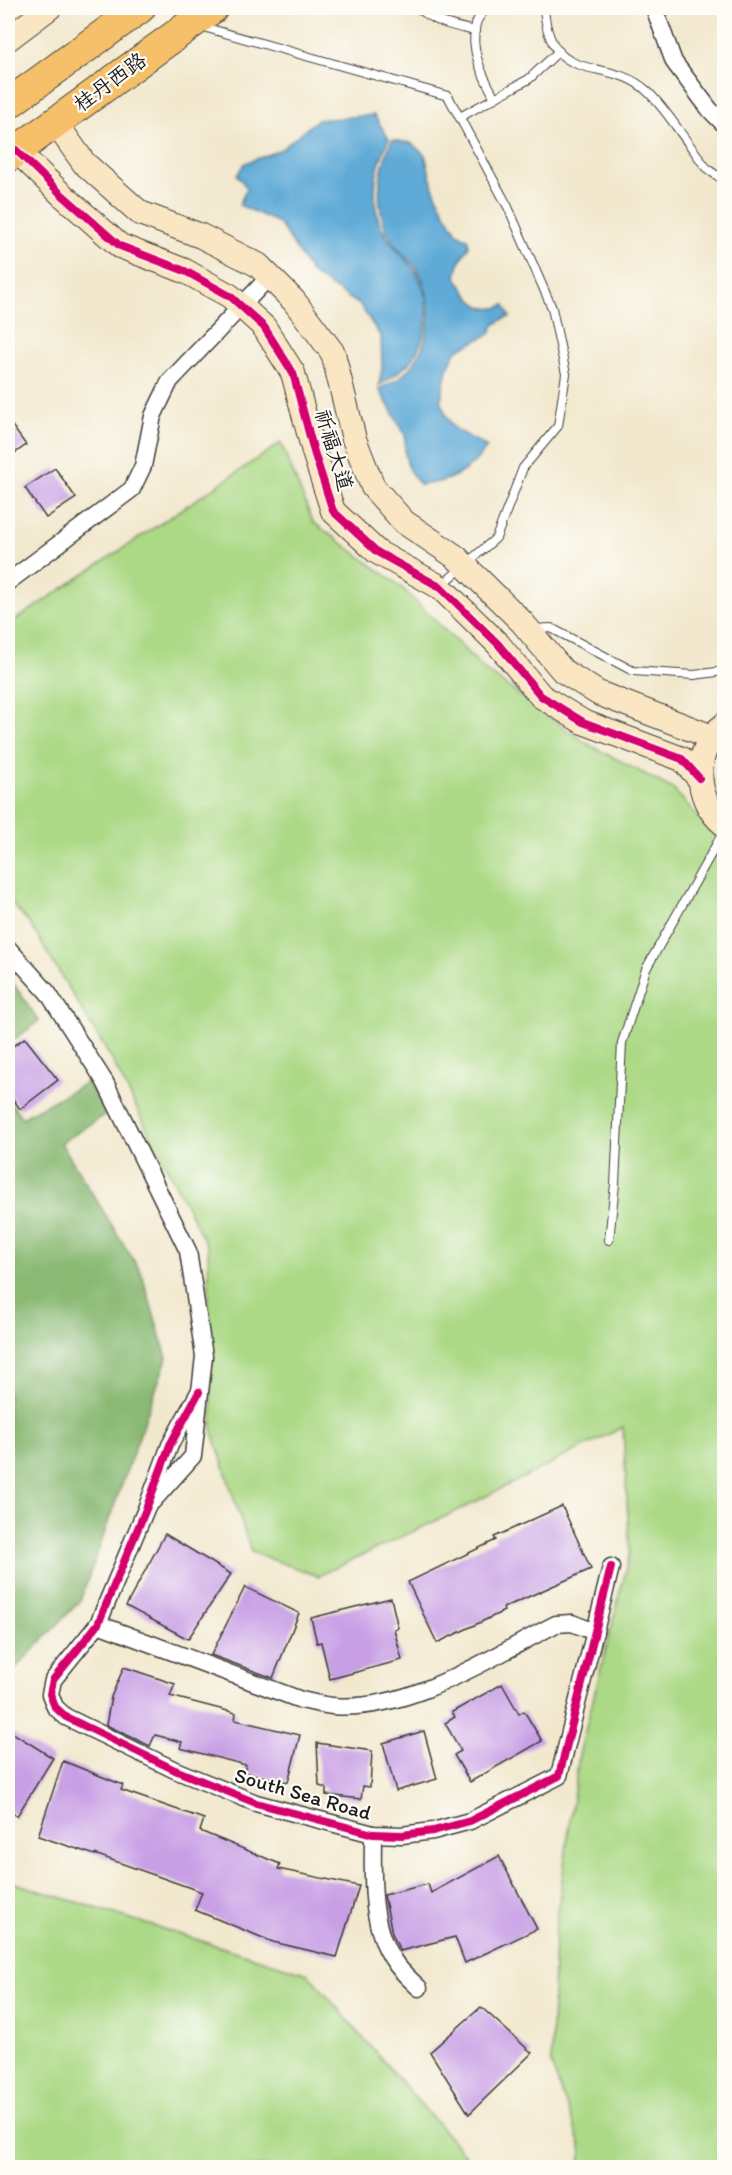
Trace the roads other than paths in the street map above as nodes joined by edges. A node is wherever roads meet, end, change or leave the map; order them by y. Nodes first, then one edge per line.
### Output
1 (49, 8) edge
2 (420, 8) edge
3 (486, 8) edge
4 (544, 8) edge
5 (654, 8) edge
6 (131, 12) edge
7 (202, 15) edge
8 (475, 31) junction
9 (8, 39) edge
10 (559, 51) junction
11 (495, 98) junction
12 (8, 104) edge
13 (460, 117) junction
14 (55, 122) junction
15 (724, 124) edge
16 (12, 154) edge
17 (724, 180) edge
18 (269, 277) junction
19 (241, 306) junction
20 (464, 566) junction
21 (8, 582) edge
22 (440, 587) junction
23 (528, 629) junction
24 (724, 671) edge
25 (718, 731) edge
26 (699, 778) junction
27 (724, 824) edge
28 (724, 831) edge
29 (8, 948) edge
30 (609, 1240) dead end
31 (199, 1392) junction
32 (146, 1509) junction
33 (611, 1567) dead end
34 (98, 1624) junction
35 (595, 1632) junction
36 (373, 1834) junction
37 (419, 1988) dead end

1 - 9 street
2 - 8 lane
3 - 8 lane
4 - 10 lane
5 - 15 street
6 - 12 highway, 桂丹西路
7 - 13 lane
7 - 14 highway, 桂丹西路
8 - 11 lane
10 - 11 lane
10 - 17 lane
11 - 13 lane
13 - 20 lane
14 - 16 highway, 桂丹西路
14 - 18 street, 祈福大道
16 - 19 street, 祈福大道
18 - 19 street
18 - 20 street, 祈福大道
19 - 21 street
19 - 22 street, 祈福大道
20 - 22 lane
20 - 23 street, 祈福大道
22 - 26 street, 祈福大道
23 - 24 lane
23 - 25 street, 祈福大道
25 - 26 street
26 - 27 street
28 - 30 lane
29 - 31 street
31 - 32 street, South Sea Road
31 - 32 street
32 - 34 street, South Sea Road
33 - 35 street, South Sea Road
34 - 35 street
34 - 36 street, South Sea Road
35 - 36 street, South Sea Road
36 - 37 street, South Sea Road

